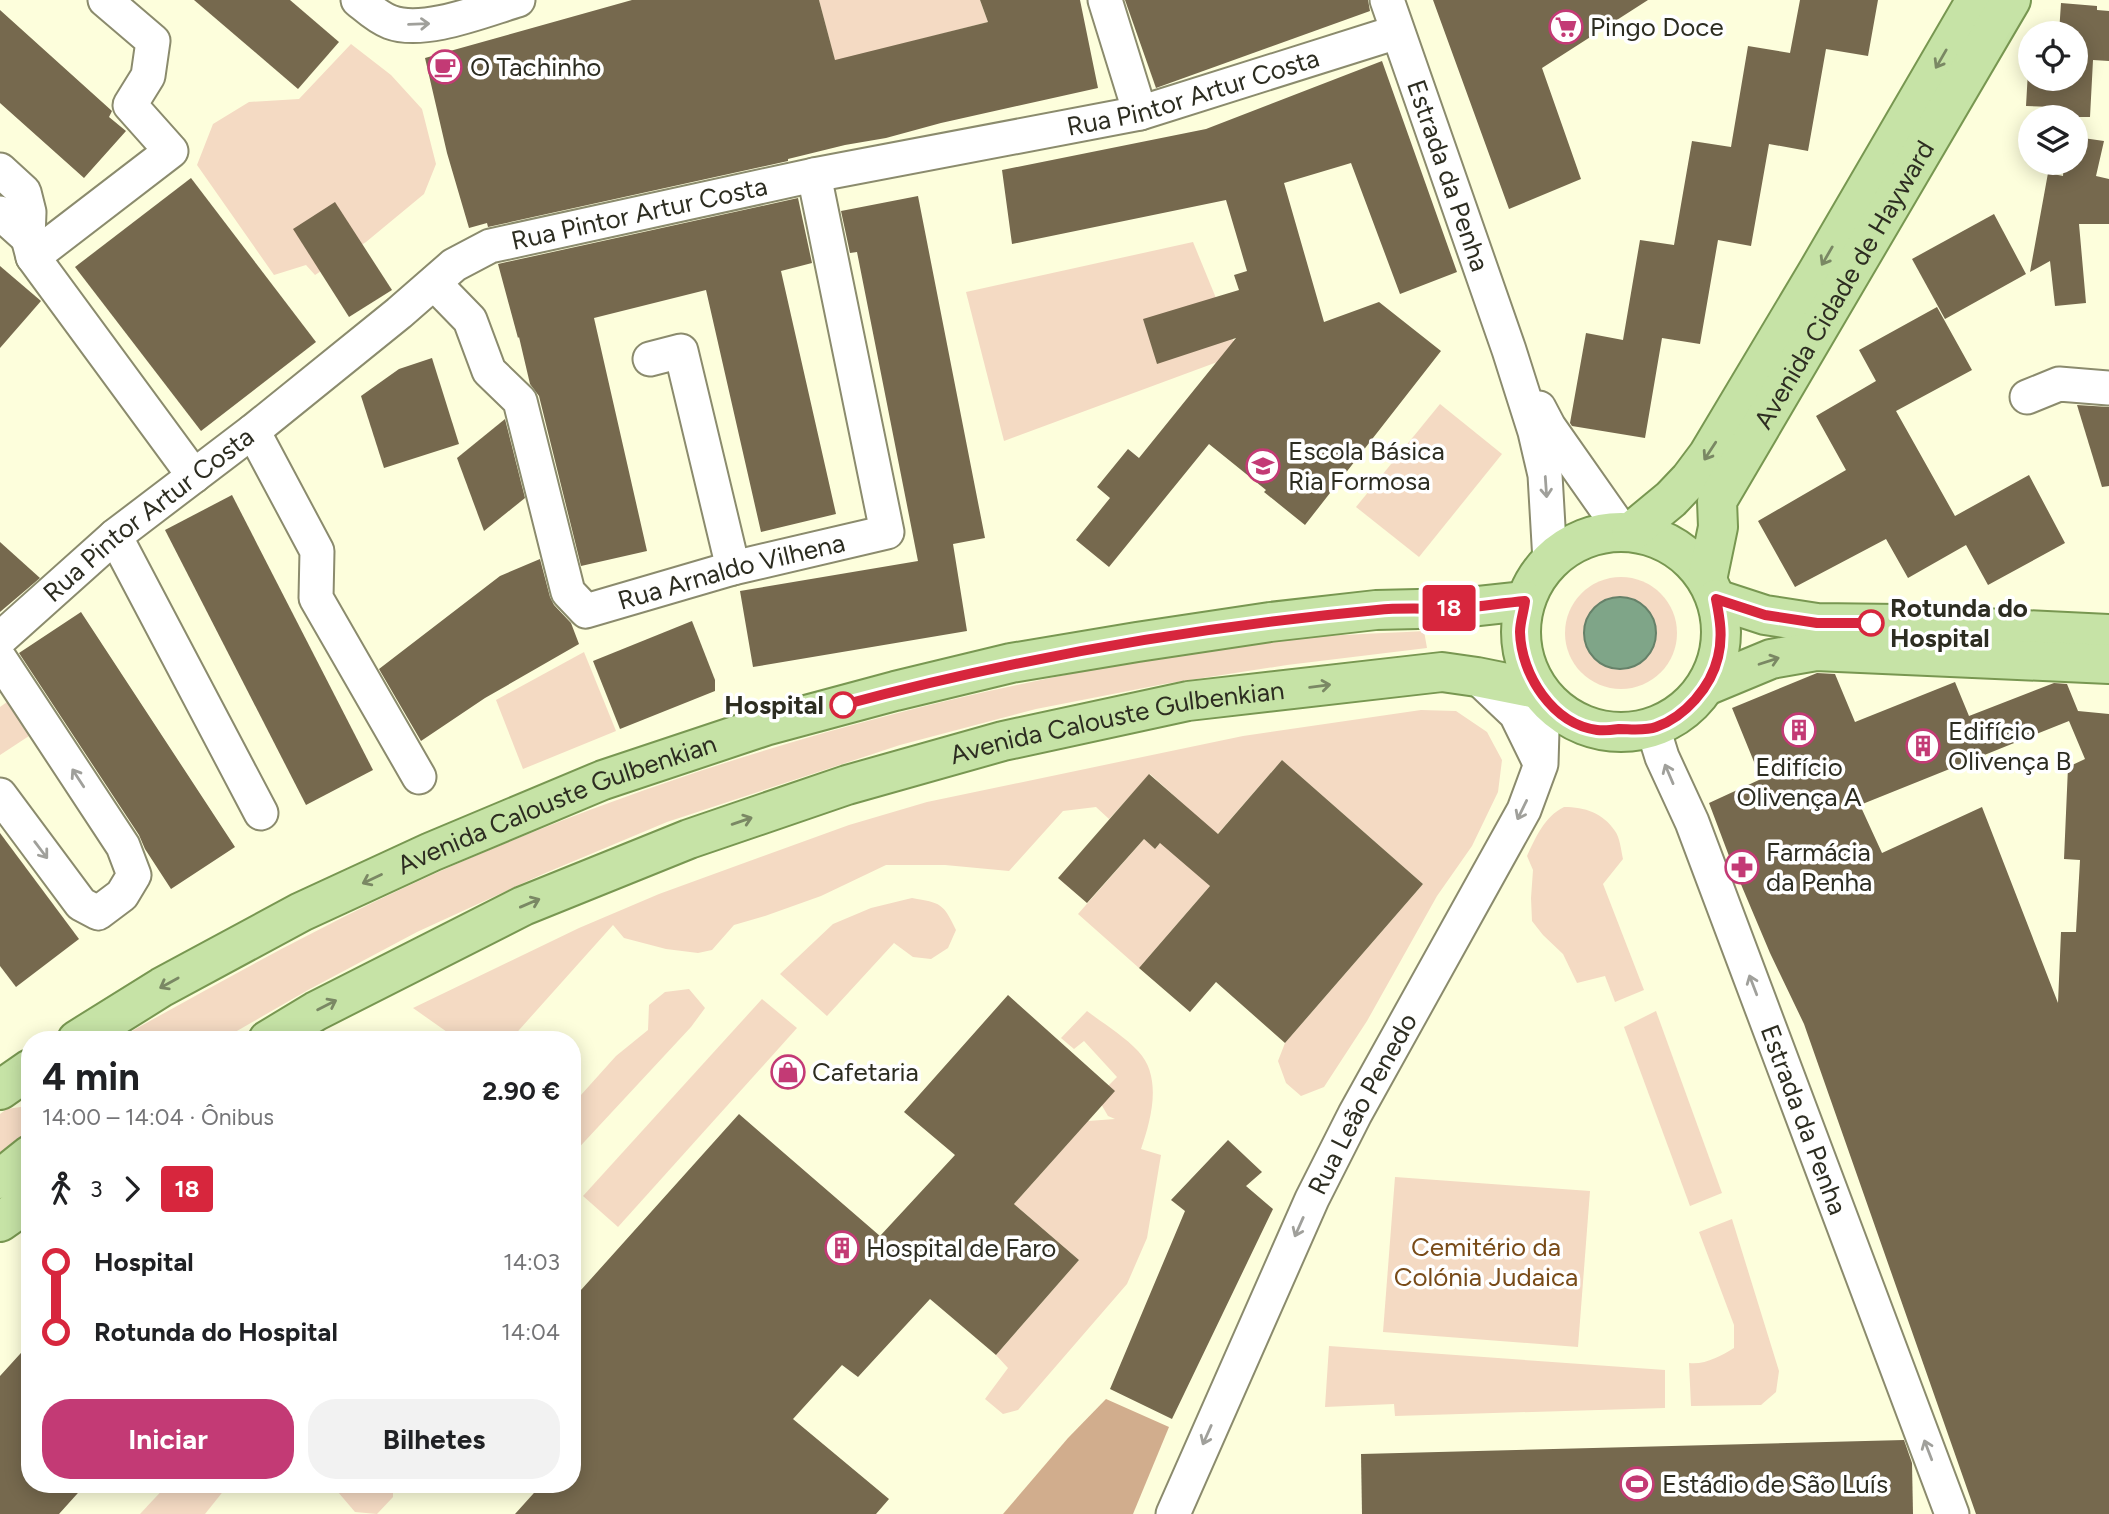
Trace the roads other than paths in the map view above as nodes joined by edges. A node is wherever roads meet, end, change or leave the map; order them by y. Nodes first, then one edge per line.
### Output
1 (105, 0) edge
2 (358, 0) edge
3 (518, 0) edge
4 (1105, 0) edge
5 (1387, 0) edge
6 (1976, 0) edge
7 (2011, 0) edge
8 (1397, 32) junction
9 (1140, 113) junction
10 (0, 170) edge
11 (814, 175) junction
12 (0, 213) edge
13 (31, 247) junction
14 (434, 283) junction
15 (1509, 350) junction
16 (650, 359) dead end
17 (2109, 388) edge
18 (2027, 397) dead end
19 (253, 430) junction
20 (194, 476) junction
21 (1626, 532) junction
22 (115, 536) junction
23 (1550, 561) junction
24 (733, 568) junction
25 (1712, 589) junction
26 (1525, 601) junction
27 (2109, 634) edge
28 (0, 639) edge
29 (0, 659) edge
30 (2109, 664) edge
31 (1477, 677) junction
32 (1706, 686) junction
33 (1540, 693) junction
34 (1653, 728) junction
35 (1541, 764) junction
36 (419, 777) dead end
37 (0, 795) edge
38 (261, 813) dead end
39 (92, 1031) edge
40 (283, 1031) edge
41 (21, 1075) edge
42 (21, 1088) edge
43 (0, 1090) edge
44 (0, 1095) edge
45 (21, 1162) edge
46 (0, 1179) edge
47 (21, 1207) edge
48 (0, 1222) edge
49 (1173, 1514) edge
50 (1952, 1514) edge

1 - 13 street
2 -> 3 street
4 - 9 street
5 - 8 street, Estrada da Penha
6 -> 21 main road, Avenida Cidade de Hayward
7 - 25 main road, Avenida Cidade de Hayward
8 - 9 street, Rua Pintor Artur Costa
8 - 15 street, Estrada da Penha
9 - 11 street, Rua Pintor Artur Costa
10 - 13 street
11 - 14 street, Rua Pintor Artur Costa
11 - 24 street, Rua Arnaldo Vilhena
12 - 13 street
13 - 20 street
14 - 19 street, Rua Pintor Artur Costa
14 - 24 street, Rua Arnaldo Vilhena
15 - 21 street
15 -> 23 street
16 - 24 street
17 - 18 street
19 - 20 street, Rua Pintor Artur Costa
19 - 36 street
20 - 22 street, Rua Pintor Artur Costa
21 - 23 main road
21 - 25 main road
22 - 28 street, Rua Pintor Artur Costa
22 - 38 street
23 - 26 main road
25 - 27 main road
25 - 32 main road
26 - 33 main road
26 -> 39 main road, Avenida Calouste Gulbenkian
37 -> 29 street
32 -> 30 main road
31 - 33 main road, Avenida Calouste Gulbenkian
31 - 35 street
40 -> 31 main road, Avenida Calouste Gulbenkian
32 - 34 main road
33 - 34 main road
33 - 35 street, Rua Leão Penedo
50 -> 34 street, Estrada da Penha
35 -> 49 street, Rua Leão Penedo
41 - 43 main road
42 - 44 main road
45 - 46 main road
47 - 48 main road

